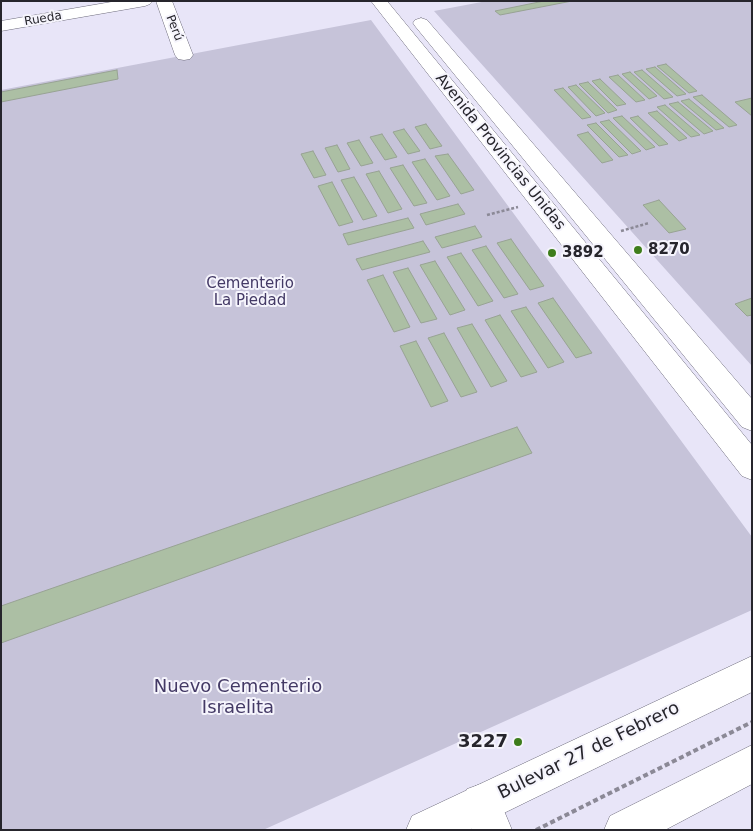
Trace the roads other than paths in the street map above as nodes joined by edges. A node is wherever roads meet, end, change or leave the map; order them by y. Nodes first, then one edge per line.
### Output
1 (145, 1) edge
2 (164, 1) edge
3 (379, 1) edge
4 (402, 1) edge
5 (1, 26) edge
6 (184, 55) dead end
7 (752, 419) edge
8 (752, 467) edge
9 (752, 673) edge
10 (752, 764) edge
11 (486, 817) edge
12 (426, 830) edge
13 (624, 830) edge

1 - 5 main road, Rueda
2 - 6 main road, Perú
3 - 8 main road, Avenida Provincias Unidas
4 - 7 main road, Avenida Provincias Unidas
9 - 11 main road, Bulevar 27 de Febrero
10 - 13 main road
11 - 12 main road, Bulevar 27 de Febrero

